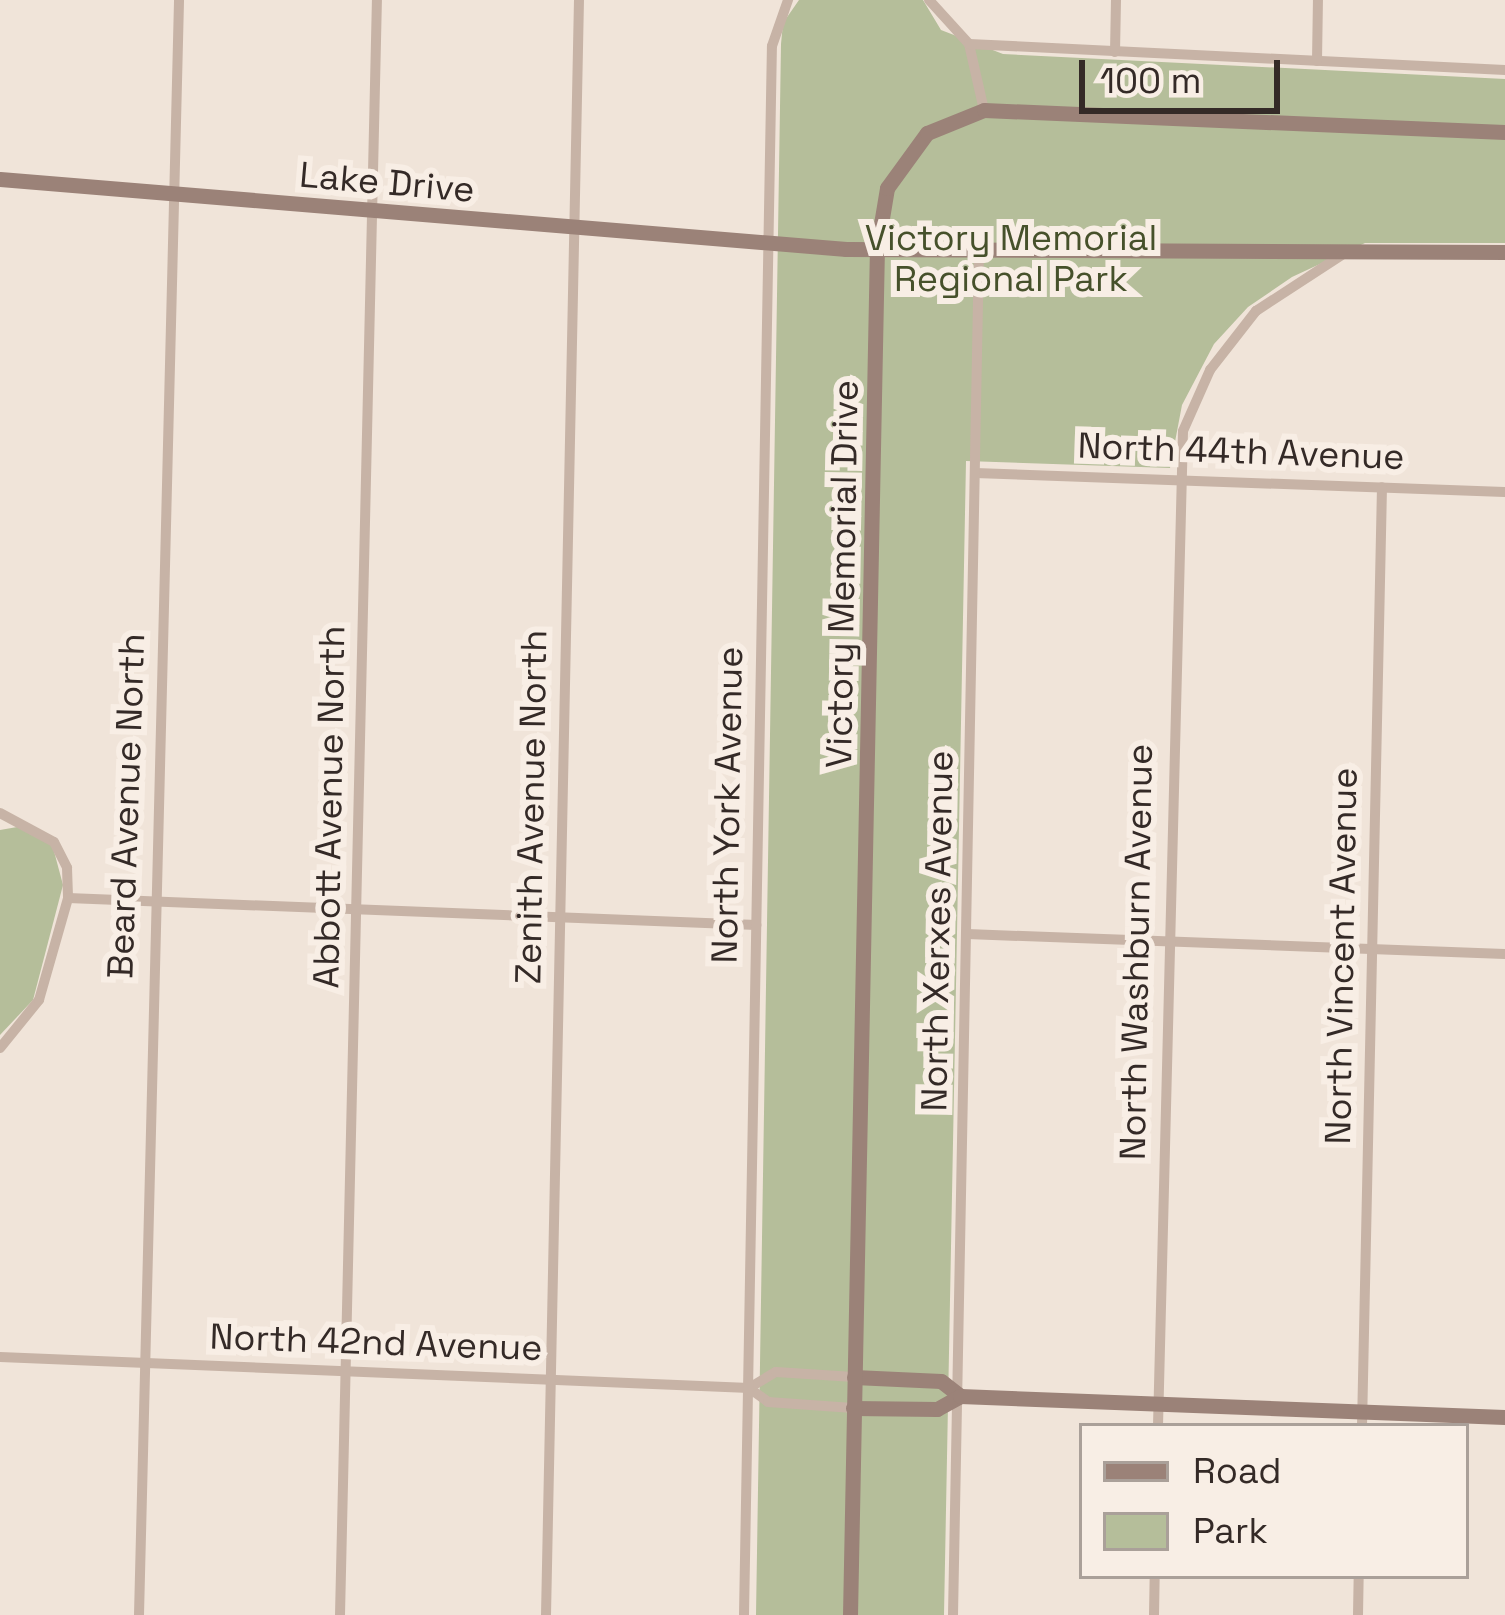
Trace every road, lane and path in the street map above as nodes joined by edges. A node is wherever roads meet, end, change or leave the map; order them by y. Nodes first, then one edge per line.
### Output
1 (179, 0) edge
2 (377, 0) edge
3 (579, 0) edge
4 (788, 0) edge
5 (928, 0) edge
6 (1116, 0) edge
7 (1318, 0) edge
8 (969, 44) junction
9 (1115, 52) junction
10 (1317, 61) junction
11 (1505, 70) edge
12 (983, 110) junction
13 (1505, 132) edge
14 (0, 179) edge
15 (176, 195) junction
16 (374, 212) junction
17 (575, 230) junction
18 (770, 245) junction
19 (979, 247) junction
20 (877, 248) junction
21 (1348, 251) junction
22 (1505, 252) edge
23 (975, 473) junction
24 (1178, 480) junction
25 (1382, 487) junction
26 (1505, 491) edge
27 (0, 813) edge
28 (68, 898) junction
29 (152, 902) junction
30 (357, 910) junction
31 (561, 918) junction
32 (756, 925) junction
33 (967, 934) junction
34 (1167, 941) junction
35 (1372, 950) junction
36 (1505, 955) edge
37 (0, 1048) edge
38 (0, 1357) edge
39 (144, 1363) junction
40 (347, 1372) junction
41 (854, 1377) junction
42 (550, 1380) junction
43 (749, 1388) junction
44 (960, 1396) junction
45 (1158, 1404) junction
46 (853, 1408) junction
47 (1505, 1417) edge
48 (1362, 1419) edge
49 (1158, 1423) edge
50 (1155, 1579) edge
51 (1359, 1579) edge
52 (139, 1615) edge
53 (340, 1615) edge
54 (546, 1615) edge
55 (744, 1615) edge
56 (850, 1615) edge
57 (952, 1615) edge
58 (1154, 1615) edge
59 (1358, 1615) edge

1 - 15 street, Beard Avenue North
2 - 16 street, Abbott Avenue North
3 - 17 street, Zenith Avenue North
4 - 18 street, North York Avenue
5 - 8 street
6 - 9 street
7 - 10 street
8 - 9 street
8 - 12 street
9 - 10 street
10 - 11 street
12 - 13 street, Victory Memorial Drive
12 - 20 street, Victory Memorial Drive
14 - 15 street, Lake Drive
15 - 16 street, Lake Drive
15 - 29 street, Beard Avenue North
16 - 17 street, Lake Drive
16 - 30 street, Abbott Avenue North
17 - 18 street, Lake Drive
17 - 31 street, Zenith Avenue North
18 - 20 street, Lake Drive
18 - 32 street, North York Avenue
19 - 20 street, Lake Drive
19 - 21 street, Lake Drive
19 - 23 street, North Xerxes Avenue
20 - 41 street, Victory Memorial Drive
21 - 22 street, Lake Drive
21 - 24 street, North Washburn Avenue
23 - 24 street, North 44th Avenue
23 - 33 street, North Xerxes Avenue
24 - 25 street, North 44th Avenue
24 - 34 street, North Washburn Avenue
25 - 26 street, North 44th Avenue
25 - 35 street, North Vincent Avenue
27 - 28 street
28 - 29 street
28 - 37 street
29 - 30 street
29 - 39 street, Beard Avenue North
30 - 31 street
30 - 40 street, Abbott Avenue North
31 - 32 street
31 - 42 street, Zenith Avenue North
32 - 43 street, North York Avenue
33 - 34 street
33 - 44 street, North Xerxes Avenue
34 - 35 street
34 - 45 street, North Washburn Avenue
35 - 36 street
35 - 48 street, North Vincent Avenue
38 - 39 street, North 42nd Avenue
39 - 40 street, North 42nd Avenue
39 - 52 street, Beard Avenue North
40 - 42 street, North 42nd Avenue
40 - 53 street, Abbott Avenue North
41 - 43 street, North 42nd Avenue
41 - 44 street, North 42nd Avenue
41 - 46 street, Victory Memorial Drive
42 - 43 street, North 42nd Avenue
42 - 54 street, Zenith Avenue North
43 - 46 street, North 42nd Avenue
43 - 55 street, North York Avenue
44 - 45 street, North 42nd Avenue
44 - 46 street, North 42nd Avenue
44 - 57 street, North Xerxes Avenue
45 - 48 street, North 42nd Avenue
45 - 49 street, North Washburn Avenue
46 - 56 street, Victory Memorial Drive
47 - 48 street, North 42nd Avenue
50 - 58 street
51 - 59 street

